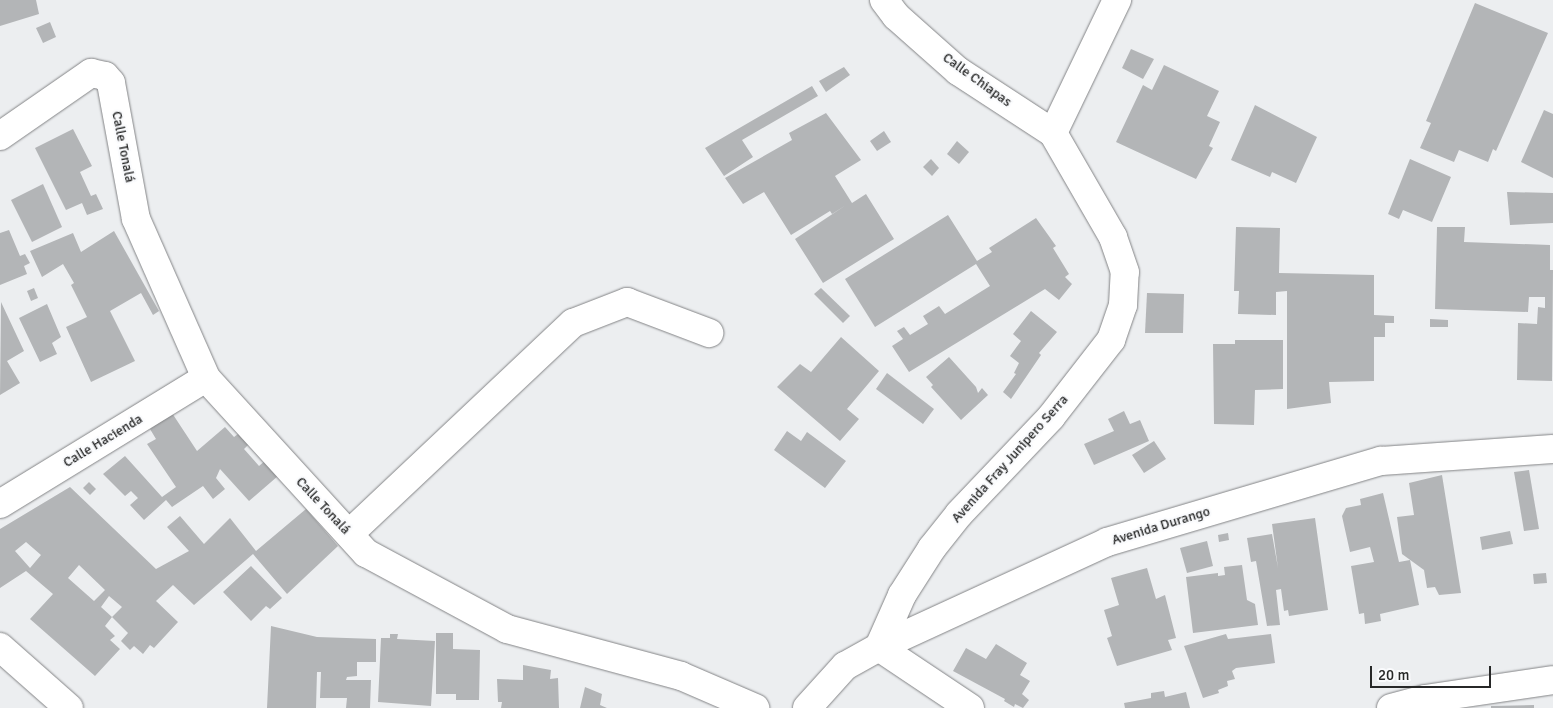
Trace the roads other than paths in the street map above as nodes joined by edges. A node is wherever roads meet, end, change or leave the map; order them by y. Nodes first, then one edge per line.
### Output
1 (884, 0) edge
2 (1117, 0) edge
3 (1053, 133) junction
4 (0, 136) edge
5 (709, 332) dead end
6 (206, 378) junction
7 (1553, 449) edge
8 (0, 504) edge
9 (349, 534) junction
10 (879, 647) junction
11 (0, 648) edge
12 (1553, 680) edge
13 (69, 708) edge
14 (755, 708) edge
15 (807, 708) edge
16 (970, 708) edge
17 (1391, 708) edge

1 - 3 street, Calle Chiapas
2 - 3 street
3 - 10 street, Avenida Fray Junipero Serra
4 - 6 street, Calle Tonalá
5 - 9 street
6 - 8 street, Calle Hacienda
6 - 9 street, Calle Tonalá
7 - 10 street, Avenida Durango
9 - 14 street, Calle Tonalá
10 - 15 street, Avenida Durango
10 - 16 street
11 - 13 street
12 - 17 street

